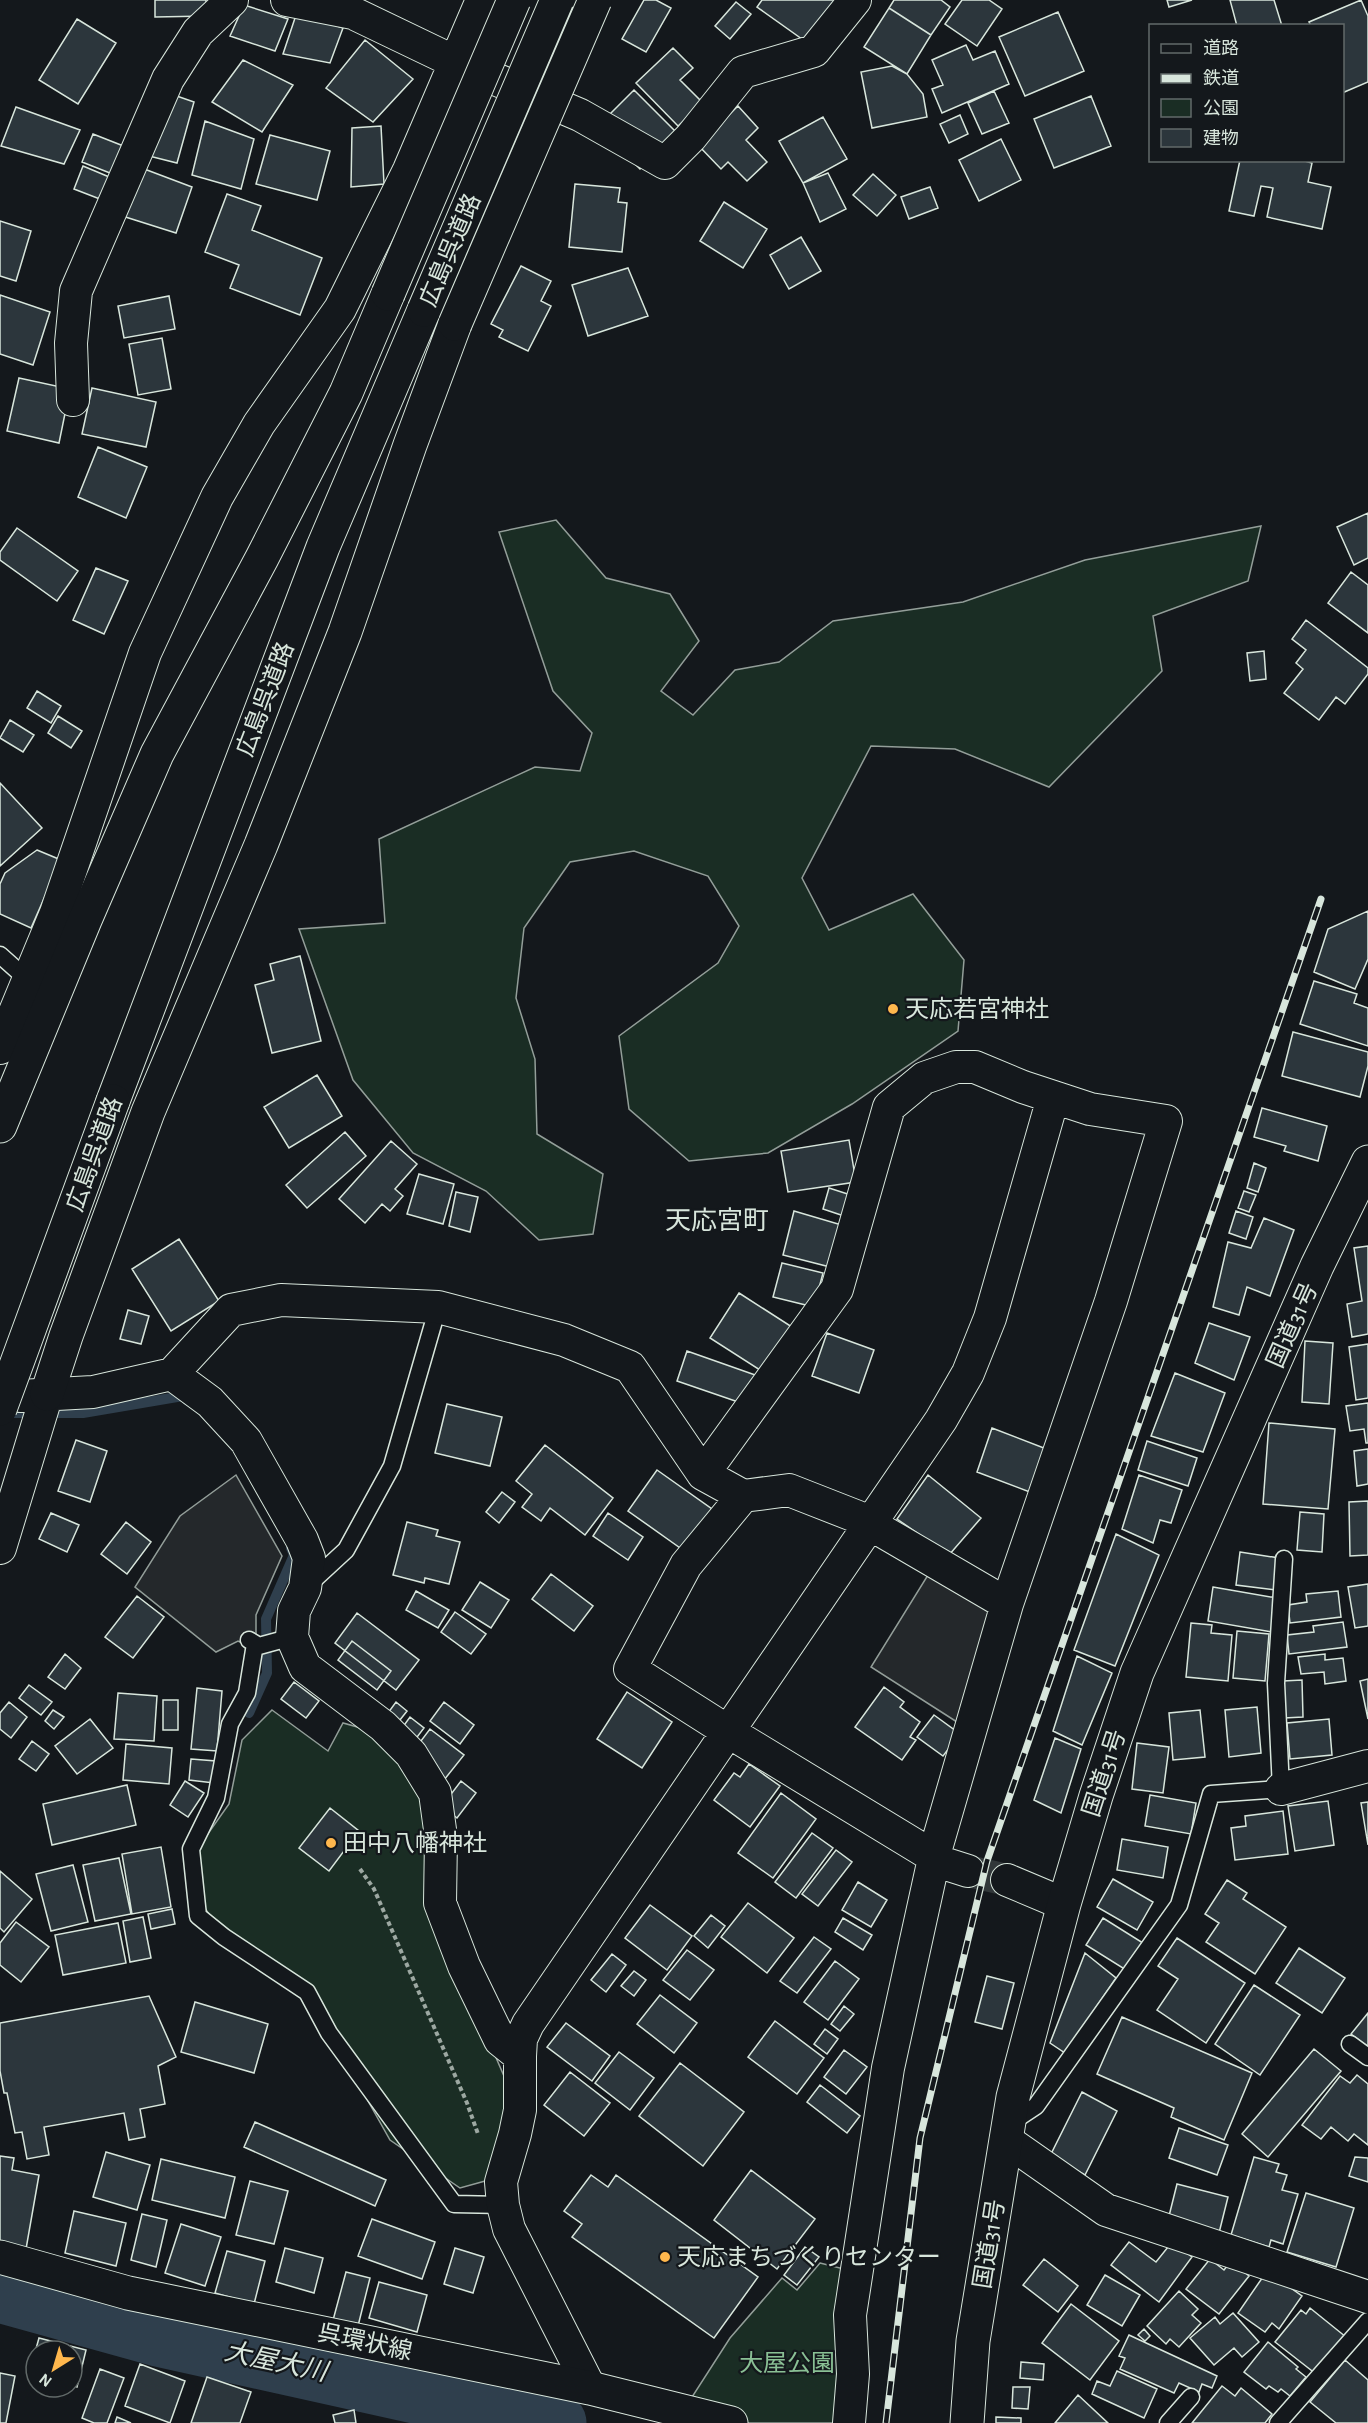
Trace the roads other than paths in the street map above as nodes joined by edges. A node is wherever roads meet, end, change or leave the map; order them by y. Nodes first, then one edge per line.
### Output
1 (232, 0) edge
2 (287, 0) edge
3 (482, 0) edge
4 (514, 0) edge
5 (557, 0) edge
6 (595, 0) edge
7 (855, 0) edge
8 (455, 62) junction
9 (73, 400) dead end
10 (0, 955) edge
11 (28, 980) junction
12 (0, 1048) edge
13 (1053, 1098) junction
14 (0, 1126) edge
15 (1368, 1161) edge
16 (438, 1307) junction
17 (172, 1374) junction
18 (0, 1391) edge
19 (47, 1394) junction
20 (0, 1409) edge
21 (703, 1474) junction
22 (743, 1496) junction
23 (871, 1524) junction
24 (0, 1548) edge
25 (1284, 1560) dead end
26 (304, 1588) junction
27 (1007, 1604) junction
28 (291, 1637) junction
29 (729, 1732) junction
30 (1368, 1766) edge
31 (1281, 1790) junction
32 (934, 1857) junction
33 (968, 1871) tunnel mouth
34 (1007, 1880) tunnel mouth
35 (1064, 1904) junction
36 (1350, 2044) dead end
37 (520, 2056) junction
38 (1368, 2057) edge
39 (1008, 2132) junction
40 (503, 2205) junction
41 (0, 2257) edge
42 (1368, 2297) edge
43 (1368, 2321) edge
44 (590, 2388) junction
45 (1191, 2397) dead end
46 (686, 2417) edge
47 (731, 2423) edge
48 (849, 2423) edge
49 (967, 2423) edge
50 (1168, 2423) edge
51 (1278, 2423) edge

1 - 9 street
2 - 8 street
3 - 8 street
4 - 14 main road, bridge
5 - 20 main road, 広島呉道路, bridge
6 - 19 main road, bridge
7 - 8 street
8 - 11 street
10 - 11 lane
11 - 12 street
13 - 21 street
13 - 23 street
13 - 27 street
15 - 35 main road, 国道31号
16 - 17 street
16 - 21 street
16 - 26 lane
17 - 19 street
17 - 26 street
18 - 19 street
19 - 24 street
21 - 22 street
22 - 23 street
22 - 29 street
23 - 27 street
23 - 29 street
25 - 31 lane
26 - 28 street
27 - 32 street
28 - 37 street
28 - 40 lane
29 - 32 street
29 - 37 street
30 - 31 street
31 - 39 lane
32 - 33 street
32 - 48 street
34 - 35 street
35 - 39 main road, 国道31号
36 - 38 lane
37 - 40 street
39 - 42 street
39 - 49 main road, 国道31号
40 - 44 street
41 - 44 main road, 呉環状線
43 - 51 lane
44 - 46 main road, 呉環状線
45 - 50 lane
46 - 47 main road, 呉環状線

